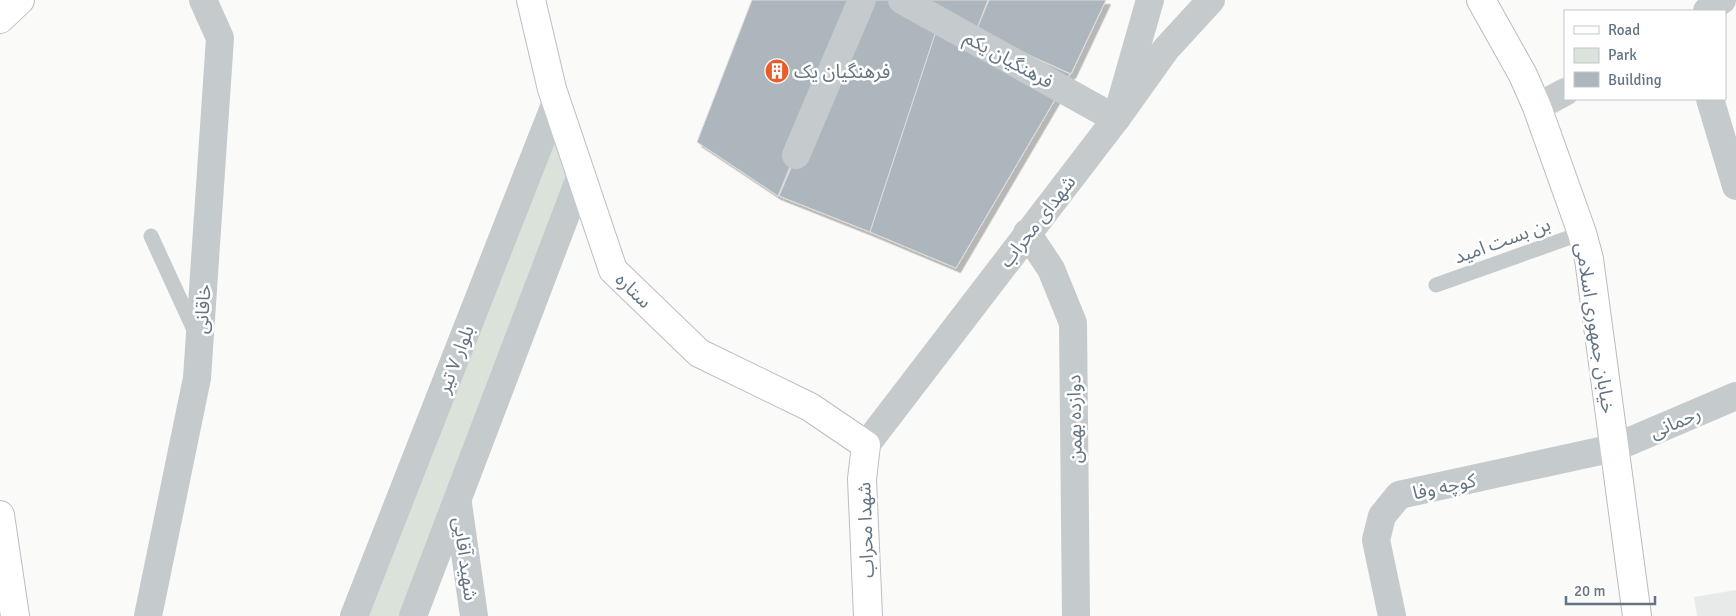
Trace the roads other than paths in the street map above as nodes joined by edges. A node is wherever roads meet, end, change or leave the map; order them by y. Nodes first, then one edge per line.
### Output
1 (20, 0) edge
2 (203, 0) edge
3 (531, 0) edge
4 (862, 0) edge
5 (902, 0) edge
6 (1150, 0) edge
7 (1210, 0) edge
8 (1481, 0) edge
9 (0, 19) edge
10 (1564, 92) edge
11 (1710, 100) edge
12 (556, 102) junction
13 (1537, 106) junction
14 (1116, 119) junction
15 (796, 155) dead end
16 (581, 175) junction
17 (1736, 186) edge
18 (1027, 233) junction
19 (1582, 233) junction
20 (151, 236) dead end
21 (1436, 285) dead end
22 (199, 342) junction
23 (1736, 396) edge
24 (866, 445) junction
25 (1614, 448) junction
26 (458, 501) junction
27 (0, 515) edge
28 (15, 616) edge
29 (148, 616) edge
30 (354, 616) edge
31 (413, 616) edge
32 (474, 616) edge
33 (868, 616) edge
34 (1076, 616) edge
35 (1392, 616) edge
36 (1637, 616) edge

1 - 9 street
2 - 22 street, خاقانی
3 - 12 street, ستاره
4 - 15 street
5 - 14 street, فرهنگیان یکم
6 - 14 street
7 - 14 street, شهدای محراب
8 - 13 street, خیابان جمهوری اسلامی
10 - 13 street
11 - 17 street
12 - 16 street, ستاره
12 - 30 street, بلوار ۷ تیر
13 - 19 street, خیابان جمهوری اسلامی
14 - 18 street, شهدای محراب
16 - 24 street, ستاره
16 - 26 street
18 - 24 street, شهدای محراب
18 - 34 street, دوازده بهمن
19 - 21 lane, بن بست امید
19 - 25 street, خیابان جمهوری اسلامی
20 - 22 lane
22 - 29 street, خاقانی
23 - 25 street, رحمانی
24 - 33 street, شهدا محراب
25 - 35 street, کوچه وفا
25 - 36 street, خیابان جمهوری اسلامی
26 - 31 street
26 - 32 street, شهید آقایی
27 - 28 street

